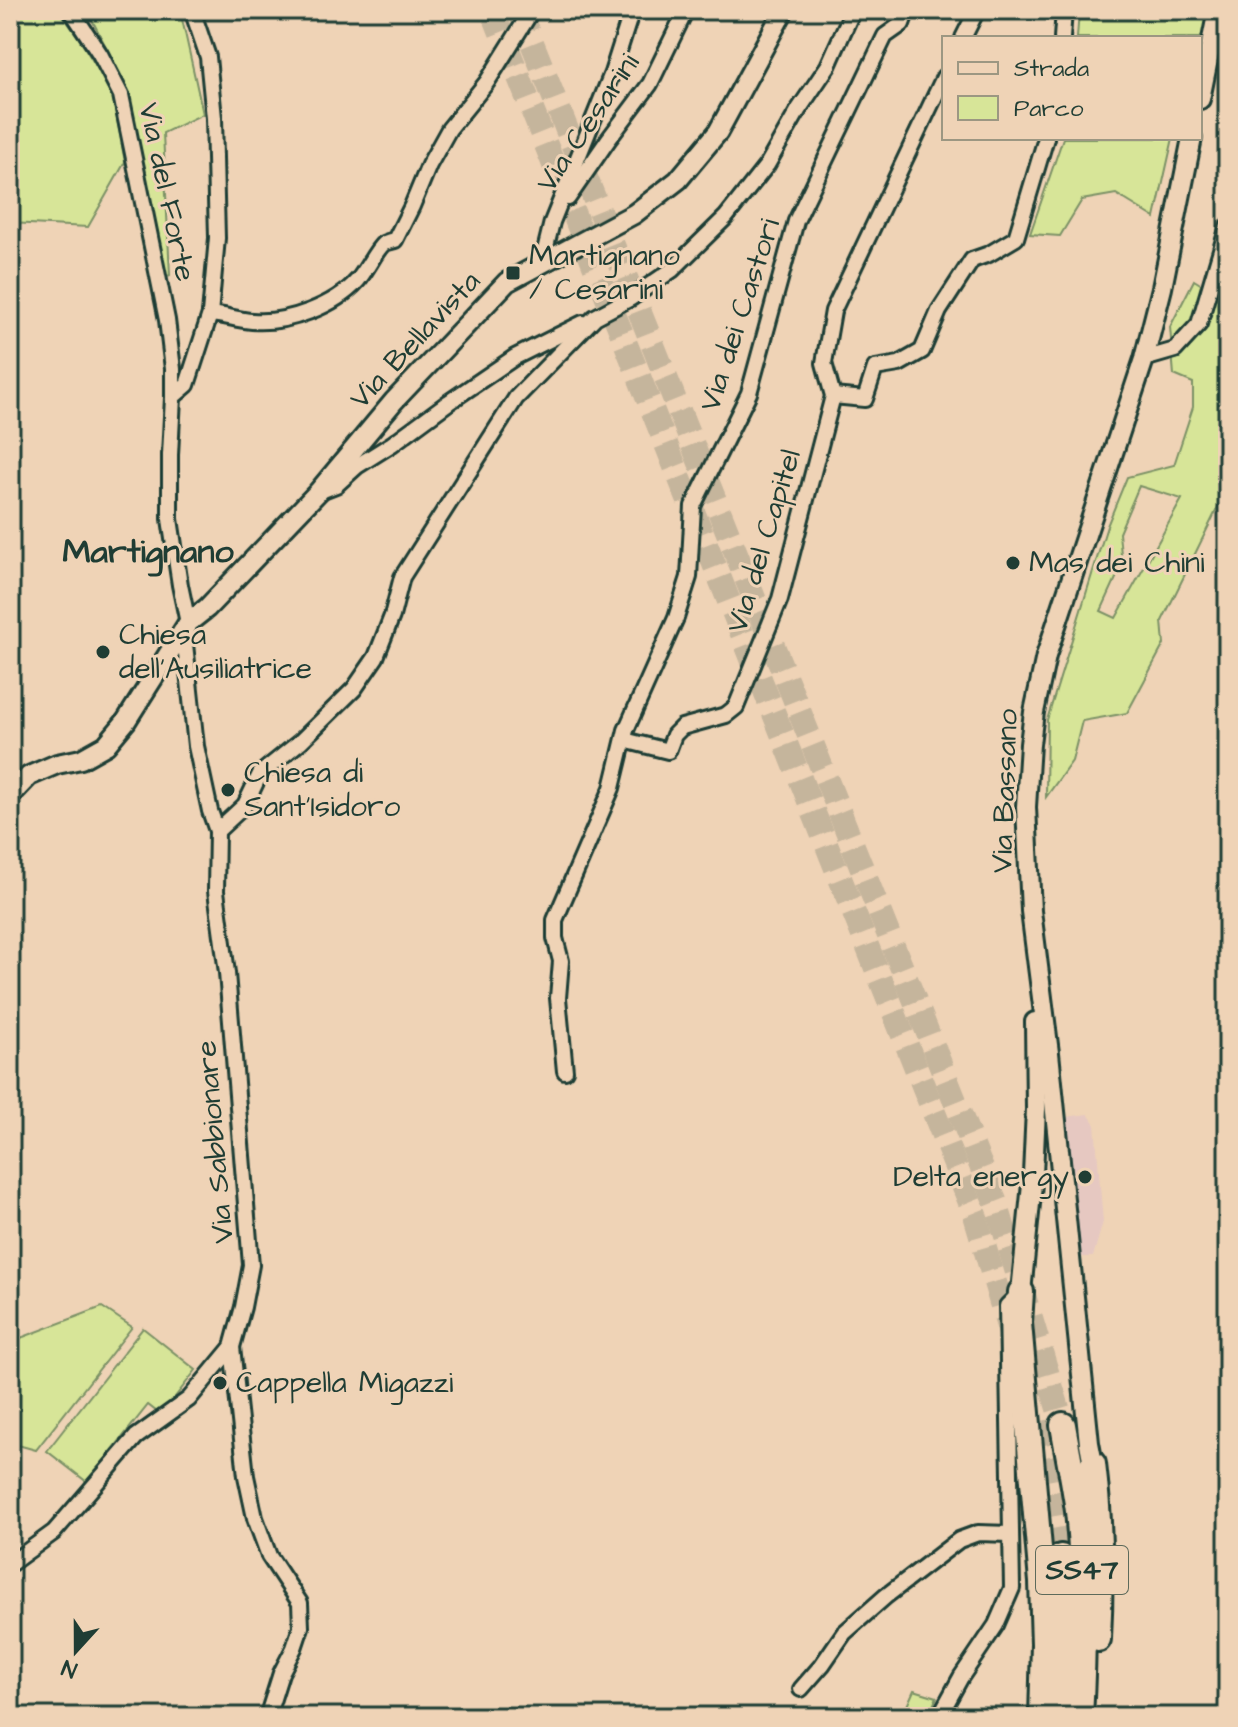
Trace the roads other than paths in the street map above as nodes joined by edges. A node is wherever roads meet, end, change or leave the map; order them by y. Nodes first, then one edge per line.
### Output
1 (71, 10) edge
2 (192, 10) edge
3 (532, 10) edge
4 (632, 10) edge
5 (686, 10) edge
6 (784, 10) edge
7 (853, 10) edge
8 (907, 10) edge
9 (977, 10) edge
10 (1064, 10) edge
11 (1218, 10) edge
12 (964, 36) edge
13 (1062, 36) edge
14 (942, 81) edge
15 (1202, 89) edge
16 (1045, 140) edge
17 (1192, 140) edge
18 (552, 222) junction
19 (1228, 226) edge
20 (542, 263) junction
21 (210, 314) junction
22 (595, 317) junction
23 (1144, 359) junction
24 (833, 396) junction
25 (173, 397) junction
26 (318, 492) junction
27 (188, 623) junction
28 (624, 740) junction
29 (10, 796) edge
30 (217, 831) junction
31 (1031, 911) junction
32 (565, 1071) dead end
33 (1021, 1292) junction
34 (232, 1347) junction
35 (1063, 1425) tunnel mouth
36 (1093, 1464) joint
37 (1010, 1534) junction
38 (1061, 1557) tunnel mouth
39 (10, 1564) edge
40 (801, 1689) dead end
41 (272, 1717) edge
42 (939, 1717) edge
43 (1042, 1717) edge
44 (1061, 1717) edge
45 (1080, 1717) edge
46 (1092, 1717) edge

1 - 25 street, Via del Forte
2 - 21 street, Via del Forte
3 - 21 street
4 - 18 street, Via Cesarini
5 - 18 street, Via Cesarini
6 - 20 main road, Via Bellavista
7 - 22 street, Via dei Castori
8 - 28 street, Via dei Castori
9 - 12 street
10 - 13 street
11 - 15 main road
14 - 24 street, Via del Capitel
16 - 24 street
17 - 23 main road, Via Bassano
18 - 20 street, Via Cesarini
19 - 23 street
20 - 26 main road, Via Bellavista
21 - 25 street, Via del Forte
22 - 26 street, Via dei Castori
22 - 30 street, Via dei Castori
23 - 31 main road, Via Bassano
24 - 28 street, Via del Capitel
25 - 27 street, Via del Forte
26 - 27 main road, Via Bellavista
27 - 29 main road, Via Bellavista
27 - 30 street, Via Sabbionare
28 - 32 street, Via dei Castori
30 - 34 street, Via Sabbionare
31 - 33 main road
31 - 36 main road, Via Bassano
33 - 37 street
33 - 43 highway
34 - 39 street, Via Sabbionare
34 - 41 street
35 - 45 highway, SS47
36 - 46 highway
37 - 40 street
37 - 42 street
38 - 44 highway, SS47

